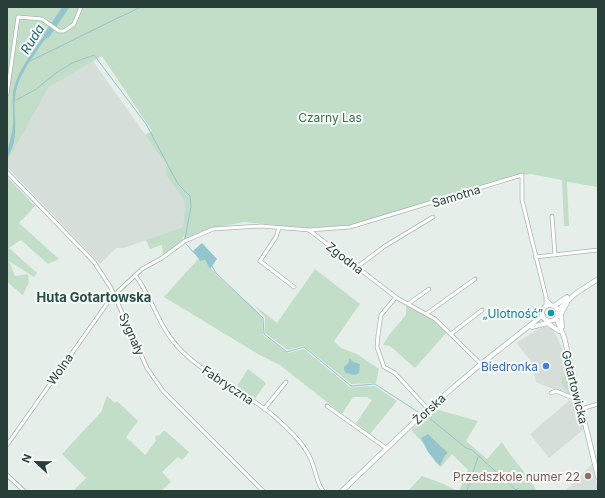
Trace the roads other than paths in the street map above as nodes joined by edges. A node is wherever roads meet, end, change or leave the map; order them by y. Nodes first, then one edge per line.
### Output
1 (81, 7) edge
2 (7, 94) edge
3 (7, 172) edge
4 (552, 216) dead end
5 (433, 218) dead end
6 (279, 228) junction
7 (309, 230) junction
8 (598, 250) edge
9 (555, 255) junction
10 (535, 257) junction
11 (357, 267) junction
12 (135, 276) junction
13 (475, 279) dead end
14 (598, 279) edge
15 (587, 286) junction
16 (294, 287) dead end
17 (429, 289) dead end
18 (114, 295) junction
19 (572, 296) junction
20 (396, 297) junction
21 (546, 297) junction
22 (408, 304) junction
23 (552, 305) junction
24 (546, 306) junction
25 (482, 310) dead end
26 (558, 310) junction
27 (426, 314) junction
28 (543, 315) junction
29 (546, 319) junction
30 (554, 319) junction
31 (532, 327) junction
32 (561, 332) junction
33 (521, 333) junction
34 (451, 334) junction
35 (481, 364) junction
36 (286, 382) dead end
37 (551, 393) dead end
38 (578, 400) junction
39 (598, 404) edge
40 (327, 406) dead end
41 (264, 409) junction
42 (428, 409) junction
43 (581, 409) junction
44 (7, 444) edge
45 (386, 448) junction
46 (7, 475) edge
47 (598, 477) edge
48 (24, 491) edge
49 (264, 491) edge
50 (323, 491) edge
51 (342, 491) edge

1 - 2 street
3 - 18 street, Sygnały
4 - 9 street
5 - 11 street
6 - 7 street
6 - 12 street
6 - 16 street
7 - 10 street, Samotna
7 - 11 street, Zgodna
8 - 9 street
9 - 10 street
10 - 21 street, Samotna
11 - 20 street, Zgodna
12 - 18 street
12 - 41 street, Fabryczna
13 - 27 street
14 - 15 main road
15 - 19 main road
15 - 23 main road
17 - 22 street
18 - 44 street, Wolna
18 - 49 street, Sygnały
19 - 26 main road
19 - 32 main road
20 - 22 street, Zgodna
20 - 42 street
21 - 23 street, Samotna
21 - 24 street, Samotna
22 - 27 street, Zgodna
23 - 24 main road
23 - 26 main road
24 - 28 main road
25 - 34 street
26 - 30 main road
27 - 34 street, Zgodna
28 - 29 main road
28 - 33 main road, Żorska
29 - 30 main road
29 - 31 main road, Żorska
30 - 32 main road, Gotartowicka
31 - 32 main road
31 - 33 main road, Żorska
32 - 38 main road, Gotartowicka
33 - 35 main road, Żorska
34 - 35 street, Zgodna
35 - 42 main road, Żorska
36 - 41 street
37 - 38 street
38 - 43 main road, Gotartowicka
39 - 43 street
40 - 45 street
41 - 50 street, Fabryczna
42 - 45 main road, Żorska
43 - 47 main road, Gotartowicka
45 - 51 main road, Żorska
46 - 48 street

